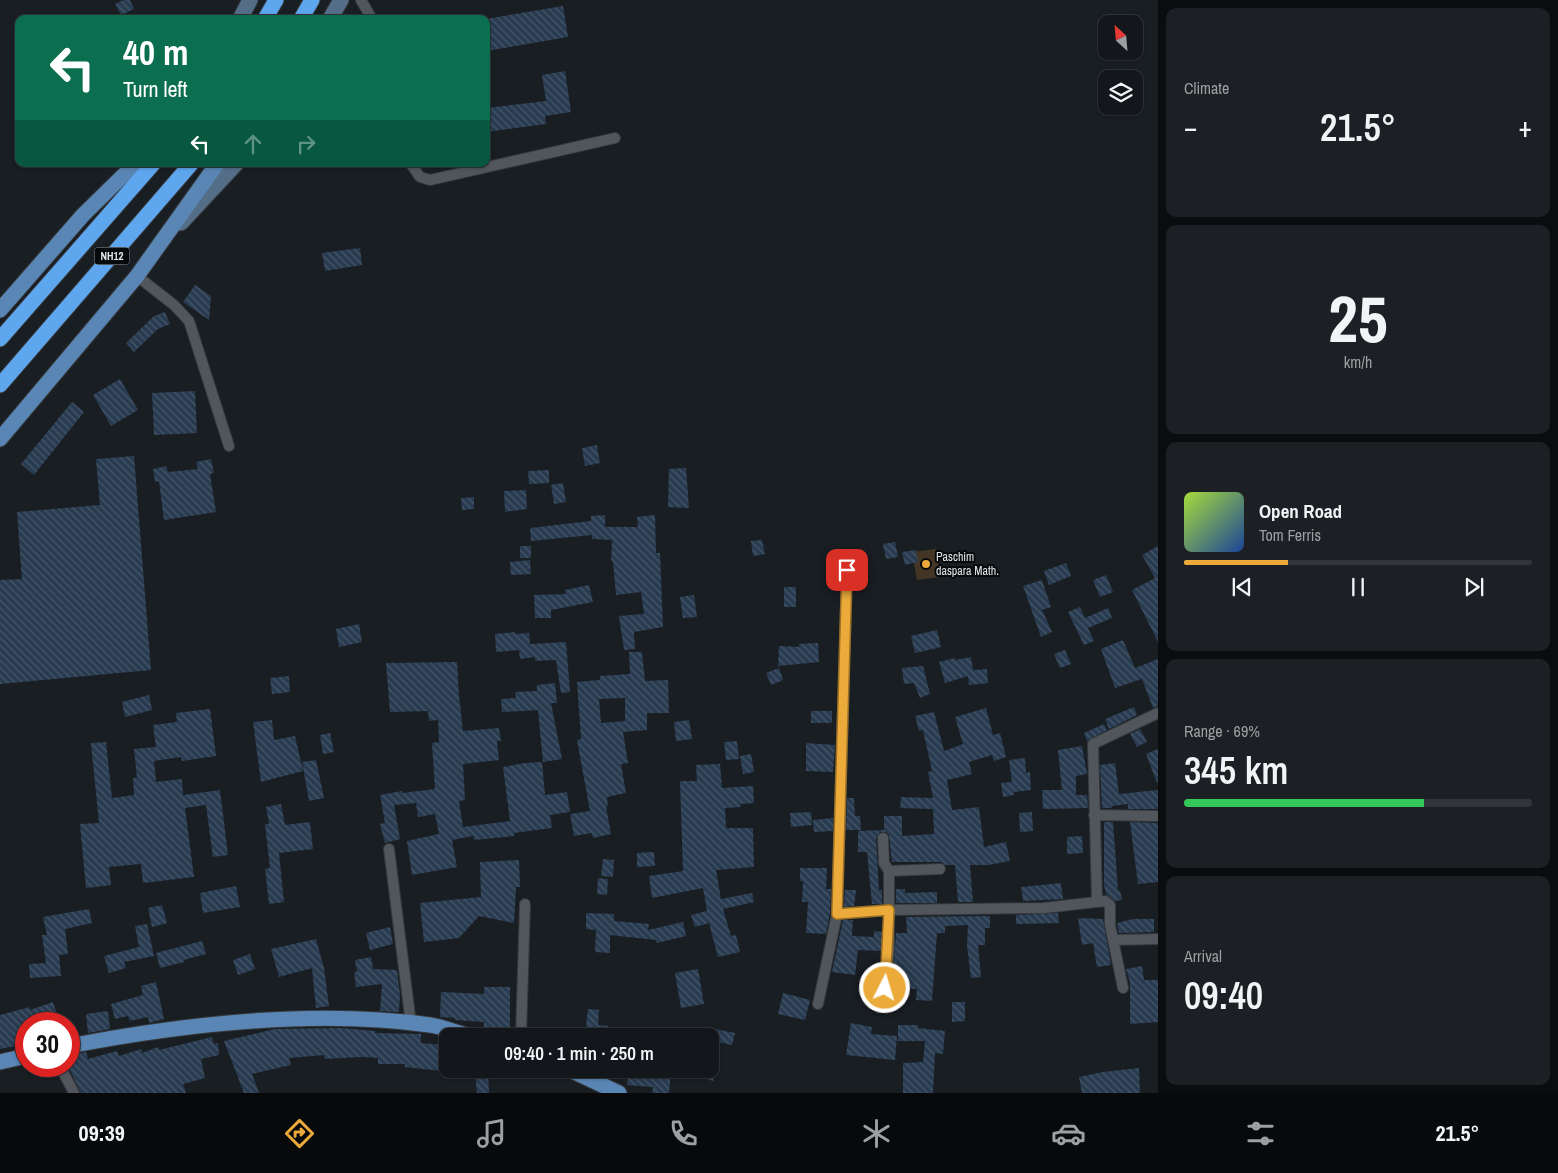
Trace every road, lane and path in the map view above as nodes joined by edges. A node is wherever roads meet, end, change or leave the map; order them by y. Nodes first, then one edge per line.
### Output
1 (250, 0) edge
2 (276, 0) edge
3 (312, 0) edge
4 (341, 0) edge
5 (361, 0) edge
6 (242, 15) edge
7 (267, 15) edge
8 (303, 15) edge
9 (332, 15) edge
10 (370, 15) edge
11 (615, 138) dead end
12 (490, 166) edge
13 (132, 167) edge
14 (150, 167) edge
15 (188, 167) edge
16 (215, 167) edge
17 (233, 167) edge
18 (413, 167) edge
19 (487, 167) edge
20 (161, 243) junction
21 (137, 276) junction
22 (0, 310) edge
23 (4, 335) edge
24 (0, 385) edge
25 (0, 439) edge
26 (229, 446) dead end
27 (847, 570) dead end
28 (1158, 713) edge
29 (1094, 815) junction
30 (1158, 816) edge
31 (883, 838) dead end
32 (389, 849) dead end
33 (940, 869) dead end
34 (889, 871) junction
35 (1097, 900) junction
36 (524, 904) dead end
37 (889, 910) junction
38 (837, 914) junction
39 (1158, 939) edge
40 (1114, 940) junction
41 (1123, 988) dead end
42 (818, 1004) dead end
43 (884, 1006) dead end
44 (411, 1024) junction
45 (442, 1028) edge
46 (522, 1028) edge
47 (80, 1044) edge
48 (15, 1057) edge
49 (0, 1060) edge
50 (66, 1077) edge
51 (587, 1078) edge
52 (74, 1093) edge
53 (619, 1093) edge

1 - 6 street
2 - 7 highway
3 - 8 highway
4 - 9 street
5 - 10 street
11 - 12 street
13 - 22 main road
14 - 23 highway, NH12
15 - 24 highway, NH12
16 - 20 main road
17 - 20 street
18 - 19 street
20 - 21 main road
21 - 25 main road
21 - 26 street
27 - 38 street
28 - 29 street
29 - 30 street
29 - 35 street
31 - 34 street
32 - 44 street
33 - 34 street
34 - 37 street
35 - 37 street
35 - 40 street
36 - 46 street
37 - 38 street
37 - 43 street
38 - 42 street
39 - 40 street
40 - 41 street
44 - 45 main road
44 - 47 main road
48 - 49 main road
50 - 52 street
51 - 53 main road

